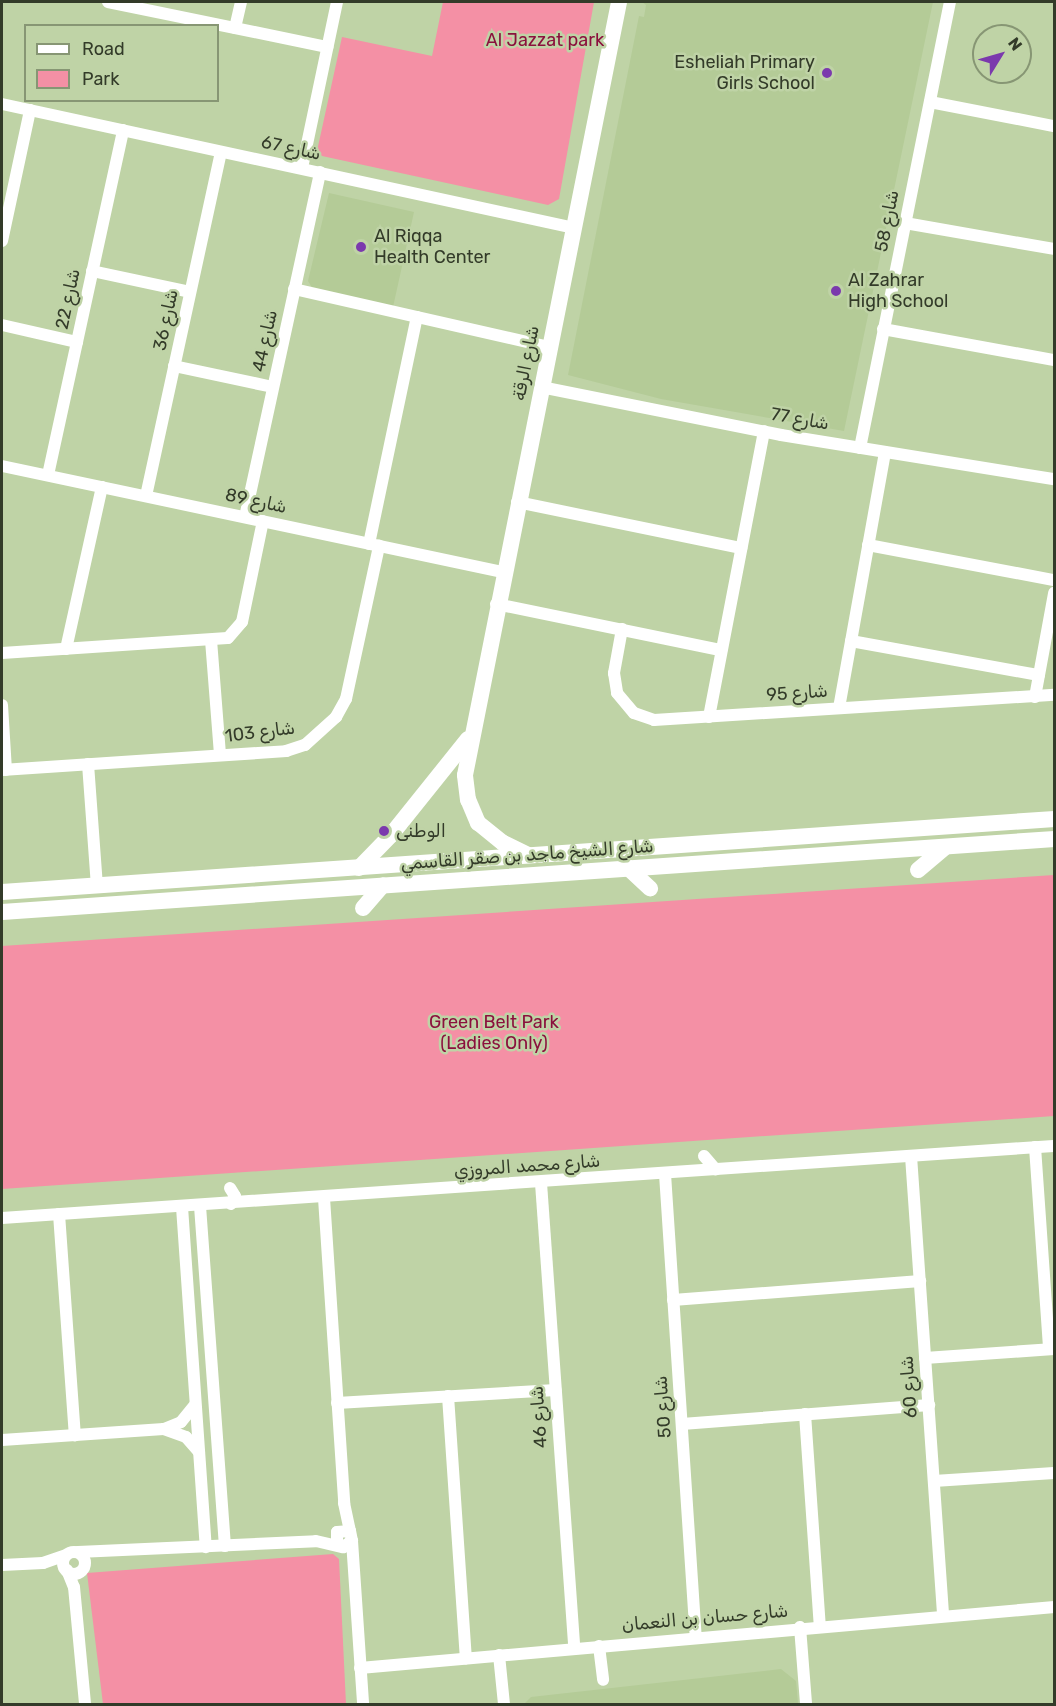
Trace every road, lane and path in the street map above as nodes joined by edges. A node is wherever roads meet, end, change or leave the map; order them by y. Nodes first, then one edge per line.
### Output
1 (108, 2) edge
2 (241, 2) edge
3 (337, 2) edge
4 (619, 2) edge
5 (950, 2) edge
6 (142, 5) edge
7 (219, 24) edge
8 (219, 24) edge
9 (235, 28) junction
10 (327, 47) junction
11 (930, 102) junction
12 (2, 104) edge
13 (30, 110) junction
14 (1054, 126) edge
15 (123, 130) junction
16 (221, 152) junction
17 (302, 168) junction
18 (320, 172) junction
19 (905, 222) junction
20 (574, 228) junction
21 (2, 241) edge
22 (1054, 249) edge
23 (92, 271) junction
24 (294, 289) junction
25 (190, 292) junction
26 (417, 317) junction
27 (2, 325) edge
28 (883, 329) junction
29 (77, 342) junction
30 (549, 347) junction
31 (1054, 360) edge
32 (174, 366) junction
33 (273, 387) junction
34 (541, 387) junction
35 (764, 431) junction
36 (860, 448) junction
37 (885, 452) junction
38 (2, 466) edge
39 (48, 475) junction
40 (1054, 479) edge
41 (102, 487) junction
42 (146, 496) junction
43 (517, 502) junction
44 (245, 518) junction
45 (263, 521) junction
46 (374, 545) junction
47 (868, 545) junction
48 (741, 548) junction
49 (503, 573) junction
50 (1054, 580) edge
51 (1054, 593) edge
52 (496, 603) junction
53 (622, 629) junction
54 (211, 640) junction
55 (851, 641) junction
56 (66, 649) junction
57 (721, 650) junction
58 (2, 653) edge
59 (1039, 675) junction
60 (1054, 695) edge
61 (1035, 697) junction
62 (2, 705) edge
63 (839, 708) junction
64 (709, 717) junction
65 (471, 733) junction
66 (220, 755) junction
67 (88, 764) junction
68 (4, 770) edge
69 (1054, 819) edge
70 (1054, 839) edge
71 (708, 844) junction
72 (944, 848) junction
73 (532, 857) junction
74 (680, 864) junction
75 (626, 866) junction
76 (358, 868) junction
77 (918, 870) dead end
78 (382, 885) junction
79 (97, 886) junction
80 (650, 888) dead end
81 (2, 892) edge
82 (363, 908) dead end
83 (44, 910) junction
84 (2, 912) edge
85 (1054, 1146) edge
86 (1035, 1147) junction
87 (704, 1156) dead end
88 (911, 1156) junction
89 (716, 1170) junction
90 (665, 1174) junction
91 (541, 1183) junction
92 (230, 1188) dead end
93 (324, 1198) junction
94 (231, 1204) junction
95 (200, 1206) junction
96 (182, 1207) junction
97 (59, 1214) junction
98 (2, 1218) edge
99 (920, 1281) junction
100 (673, 1300) junction
101 (1052, 1349) edge
102 (925, 1358) junction
103 (556, 1390) junction
104 (448, 1396) junction
105 (338, 1403) junction
106 (195, 1405) junction
107 (929, 1405) junction
108 (805, 1414) junction
109 (682, 1424) junction
110 (164, 1429) junction
111 (75, 1435) junction
112 (2, 1440) edge
113 (199, 1452) junction
114 (1054, 1473) edge
115 (934, 1481) junction
116 (344, 1533) junction
117 (316, 1541) junction
118 (225, 1546) junction
119 (339, 1546) junction
120 (206, 1547) junction
121 (73, 1564) junction
122 (2, 1565) edge
123 (352, 1567) junction
124 (1054, 1606) edge
125 (943, 1614) junction
126 (820, 1626) junction
127 (800, 1628) junction
128 (696, 1637) junction
129 (599, 1646) junction
130 (574, 1648) junction
131 (499, 1655) junction
132 (466, 1658) junction
133 (360, 1668) junction
134 (603, 1680) dead end
135 (85, 1704) edge
136 (363, 1704) edge
137 (504, 1704) edge
138 (806, 1704) edge

1 - 6 street
2 - 9 street
3 - 10 street
4 - 20 main road, شارع الرقة
5 - 11 street, شارع 58
6 - 7 street
8 - 9 street
9 - 10 street
10 - 17 street
11 - 14 street
11 - 19 street, شارع 58
12 - 13 street, شارع 67
13 - 15 street, شارع 67
13 - 21 street
15 - 16 street, شارع 67
15 - 23 street, شارع 22
16 - 17 street, شارع 67
16 - 25 street, شارع 36
17 - 18 street, شارع 67
18 - 20 street, شارع 67
18 - 24 street, شارع 44
19 - 22 street
19 - 28 street, شارع 58
20 - 30 main road, شارع الرقة
23 - 25 street
23 - 29 street, شارع 22
24 - 26 street
24 - 33 street, شارع 44
25 - 32 street, شارع 36
26 - 30 street
26 - 46 street
27 - 29 street
28 - 31 street
28 - 36 street, شارع 58
29 - 39 street, شارع 22
30 - 34 main road, شارع الرقة
32 - 33 street
32 - 42 street, شارع 36
33 - 44 street, شارع 44
34 - 35 street, شارع 77
34 - 43 main road, شارع الرقة
35 - 36 street, شارع 77
35 - 48 street
36 - 37 street, شارع 77
37 - 40 street, شارع 77
37 - 47 street
38 - 39 street, شارع 89
39 - 41 street, شارع 89
41 - 42 street, شارع 89
41 - 56 street
42 - 44 street, شارع 89
43 - 48 street
43 - 49 main road, شارع الرقة
44 - 45 street, شارع 89
45 - 46 street, شارع 89
45 - 54 street
46 - 49 street, شارع 89
46 - 66 street, شارع 103
47 - 50 street
47 - 55 street
48 - 57 street
49 - 52 main road, شارع الرقة
51 - 59 street
52 - 53 street
52 - 65 main road, شارع الرقة
53 - 57 street
53 - 64 street, شارع 95
54 - 56 street
54 - 66 street
55 - 59 street
55 - 63 street
56 - 58 street
57 - 64 street
59 - 61 street
60 - 61 street, شارع 95
61 - 63 street, شارع 95
62 - 68 street
63 - 64 street, شارع 95
65 - 73 main road, شارع الرقة
65 - 76 main road, شارع الرقة
66 - 67 street, شارع 103
67 - 68 street, شارع 103
67 - 79 street
69 - 71 main road, شارع الشيخ ماجد بن صقر القاسمي
70 - 72 main road, شارع الشيخ ماجد بن صقر القاسمي
71 - 73 main road, شارع الشيخ ماجد بن صقر القاسمي
71 - 74 main road
72 - 74 main road, شارع الشيخ ماجد بن صقر القاسمي
72 - 77 main road
73 - 76 main road, شارع الشيخ ماجد بن صقر القاسمي
74 - 75 main road, شارع الشيخ ماجد بن صقر القاسمي
75 - 78 main road, شارع الشيخ ماجد بن صقر القاسمي
75 - 80 main road
76 - 79 main road, شارع الشيخ ماجد بن صقر القاسمي
78 - 82 main road
78 - 83 main road, شارع الشيخ ماجد بن صقر القاسمي
79 - 81 main road, شارع الشيخ ماجد بن صقر القاسمي
79 - 83 main road
83 - 84 main road, شارع الشيخ ماجد بن صقر القاسمي
85 - 86 street, شارع محمد المروزي
86 - 88 street, شارع محمد المروزي
86 - 101 street
87 - 89 street
88 - 89 street, شارع محمد المروزي
88 - 99 street, شارع 60
89 - 90 street, شارع محمد المروزي
90 - 91 street, شارع محمد المروزي
90 - 100 street, شارع 50
91 - 93 street, شارع محمد المروزي
91 - 103 street, شارع 46
92 - 94 street
93 - 94 street, شارع محمد المروزي
93 - 105 street
94 - 95 street, شارع محمد المروزي
95 - 96 street, شارع محمد المروزي
95 - 118 street
96 - 97 street, شارع محمد المروزي
96 - 106 street
97 - 98 street, شارع محمد المروزي
97 - 111 street
99 - 100 street
99 - 102 street, شارع 60
100 - 109 street, شارع 50
101 - 102 street
102 - 107 street, شارع 60
103 - 104 street
103 - 130 street, شارع 46
104 - 105 street
104 - 132 street
105 - 116 street
106 - 110 street
106 - 113 street
107 - 108 street
107 - 115 street, شارع 60
108 - 109 street
108 - 126 street
109 - 128 street, شارع 50
110 - 111 street
110 - 113 street
111 - 112 street
113 - 120 street
114 - 115 street
115 - 125 street, شارع 60
116 - 117 street
116 - 119 street
116 - 123 street
117 - 118 street
117 - 119 street
118 - 120 street
119 - 123 street
120 - 121 street
121 - 122 street
121 - 135 street
123 - 133 street
124 - 125 street, شارع حسان بن النعمان
125 - 126 street, شارع حسان بن النعمان
126 - 127 street, شارع حسان بن النعمان
127 - 128 street, شارع حسان بن النعمان
127 - 138 street
128 - 129 street, شارع حسان بن النعمان
129 - 130 street, شارع حسان بن النعمان
129 - 134 street
130 - 131 street, شارع حسان بن النعمان
131 - 132 street, شارع حسان بن النعمان
131 - 137 street
132 - 133 street, شارع حسان بن النعمان
133 - 136 street

